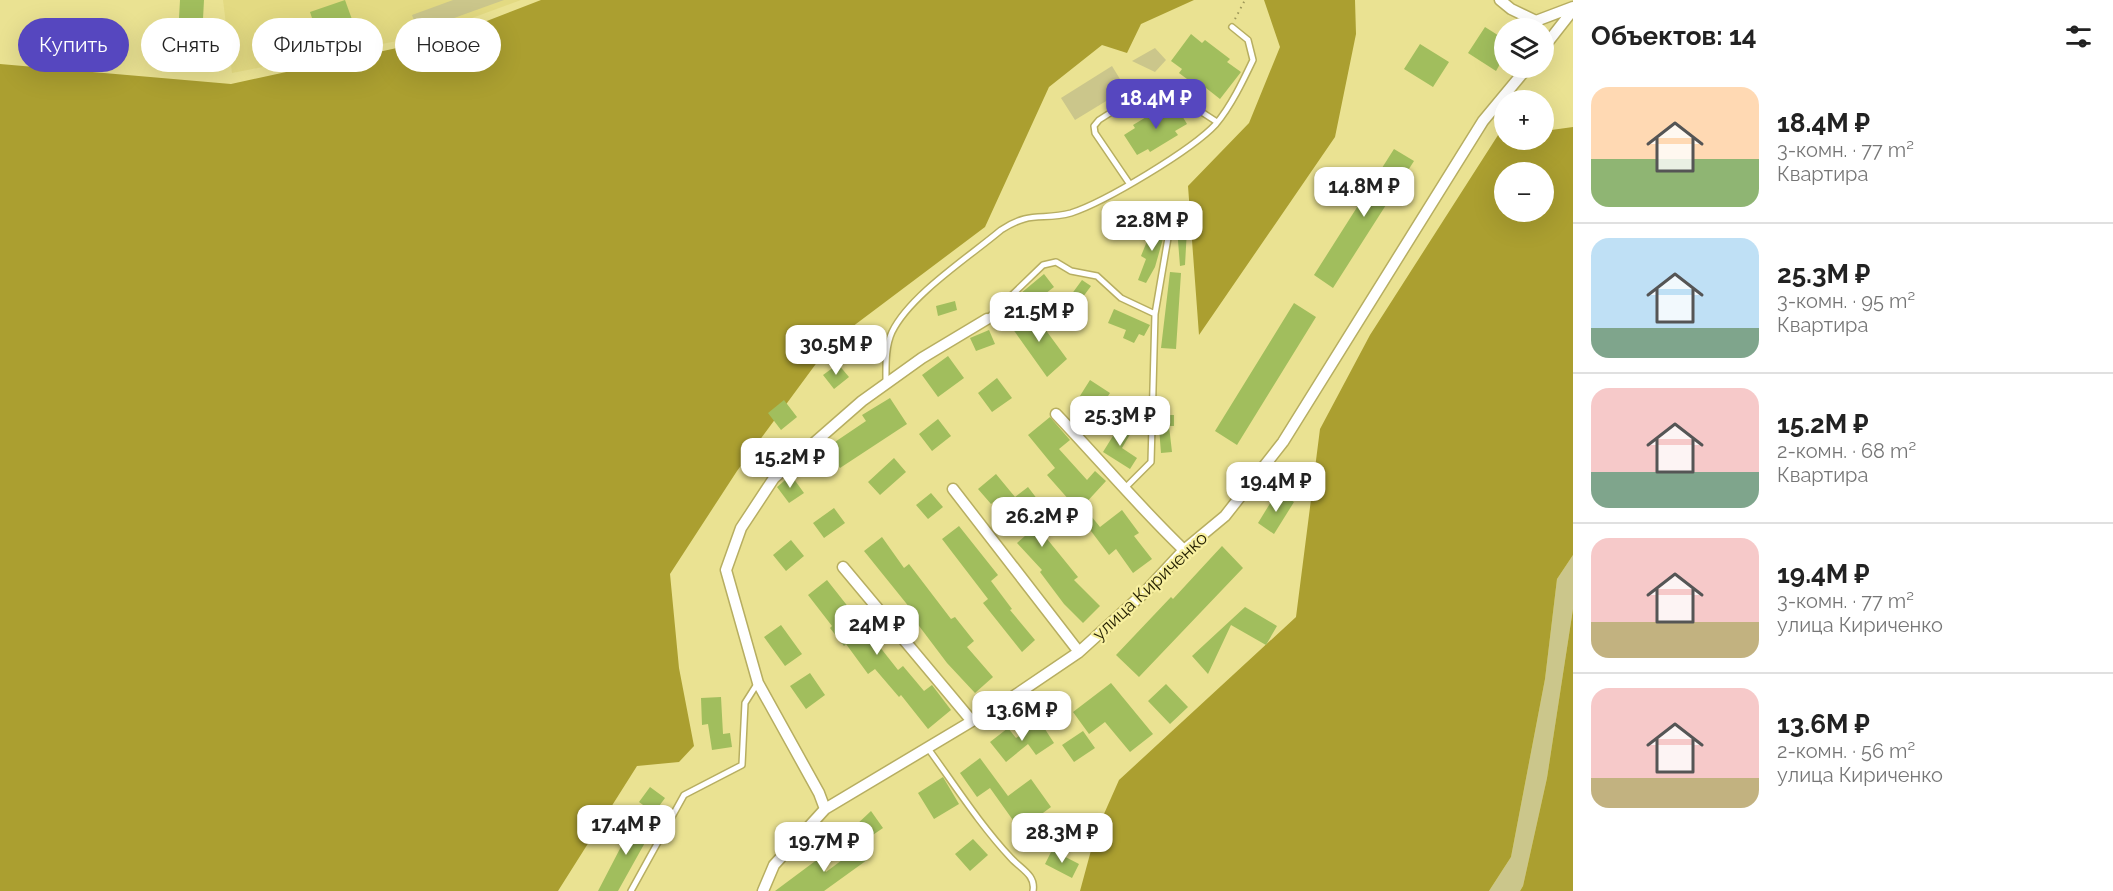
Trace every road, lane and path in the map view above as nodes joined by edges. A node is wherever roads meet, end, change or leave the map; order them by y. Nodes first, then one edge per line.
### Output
1 (1245, 0) edge
2 (1500, 0) edge
3 (1573, 8) edge
4 (1232, 27) joint
5 (1554, 33) edge
6 (1519, 78) edge
7 (1217, 122) junction
8 (1129, 183) junction
9 (1169, 232) dead end
10 (1155, 314) junction
11 (987, 318) joint
12 (886, 384) junction
13 (1056, 414) dead end
14 (1126, 487) junction
15 (953, 489) dead end
16 (1184, 550) junction
17 (843, 567) dead end
18 (1079, 652) junction
19 (758, 683) junction
20 (971, 720) junction
21 (927, 747) junction
22 (825, 808) junction
23 (631, 891) edge
24 (763, 891) edge
25 (1033, 891) edge

1 - 4 path
2 - 3 street
3 - 5 street
4 - 7 lane
6 - 16 street, улица Кириченко
7 - 8 lane
7 - 8 lane
8 - 12 lane
9 - 10 lane
10 - 11 lane
10 - 14 lane
11 - 12 street
12 - 19 street
13 - 14 street
14 - 16 street
15 - 18 street
16 - 18 street, улица Кириченко
17 - 20 street
18 - 20 street, улица Кириченко
19 - 22 street
19 - 23 lane
20 - 21 street, улица Кириченко
21 - 22 street, улица Кириченко
21 - 25 lane
22 - 24 street, улица Кириченко

